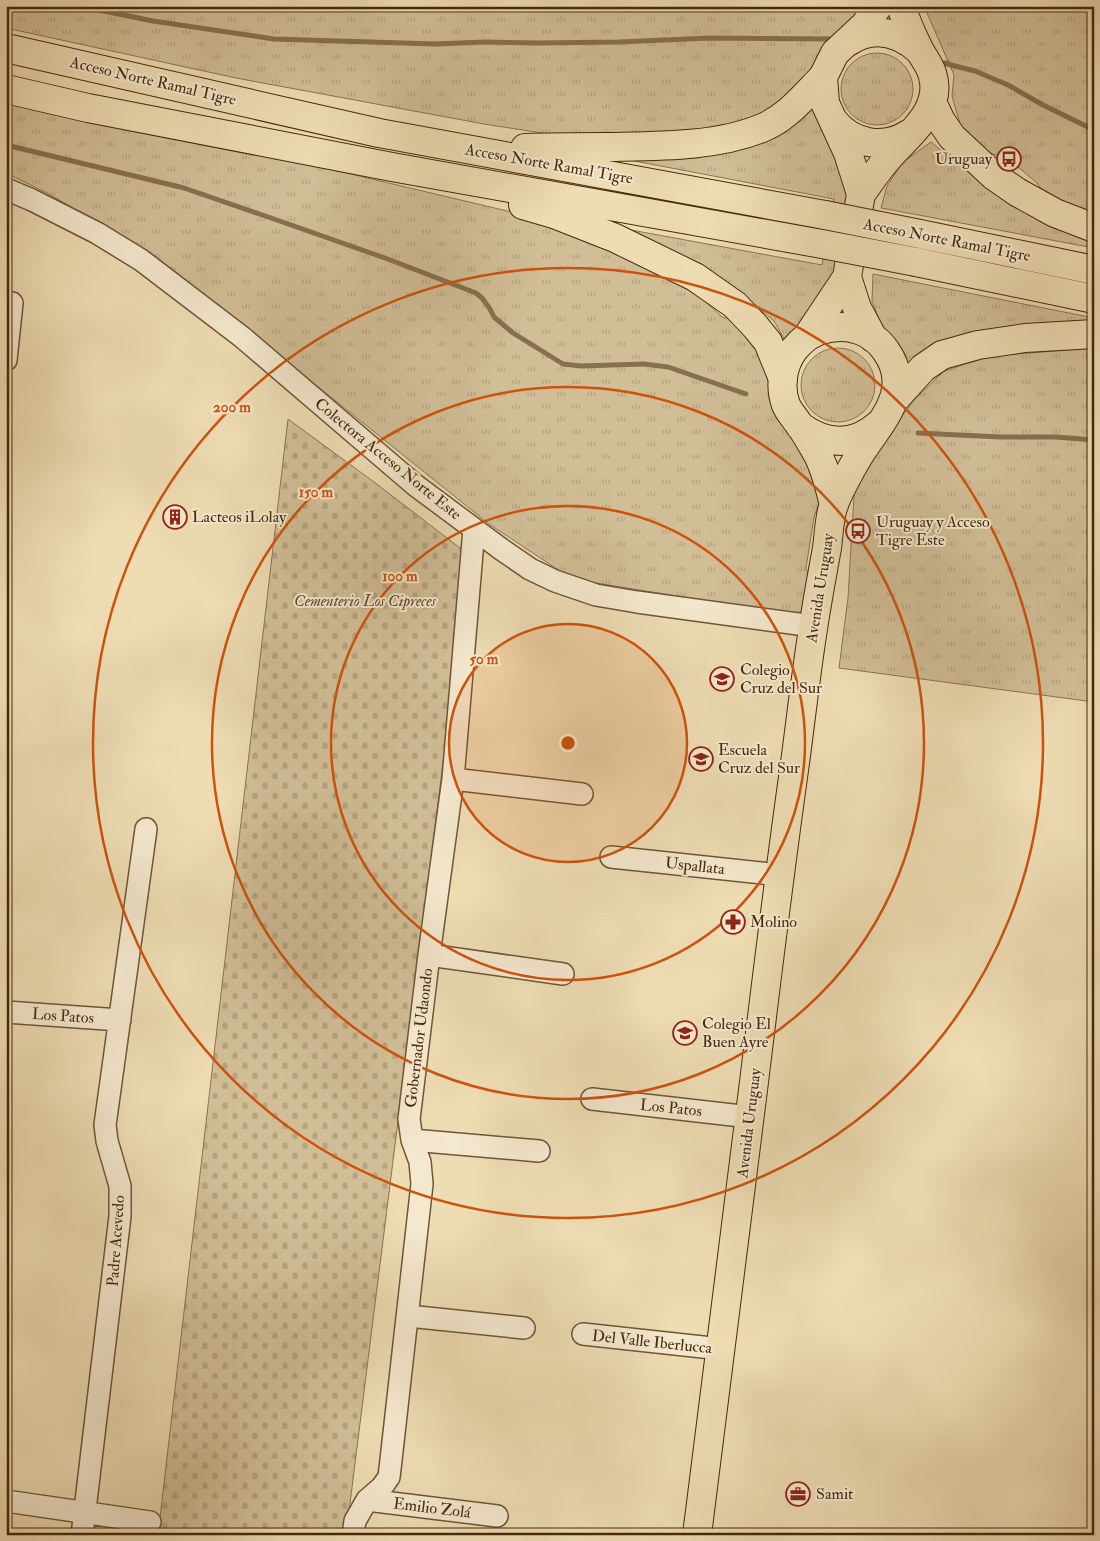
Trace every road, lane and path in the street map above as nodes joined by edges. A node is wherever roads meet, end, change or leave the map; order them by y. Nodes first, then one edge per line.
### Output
1 (878, 6) edge
2 (901, 6) edge
3 (843, 45) junction
4 (6, 48) edge
5 (920, 51) junction
6 (823, 77) junction
7 (6, 89) edge
8 (932, 102) junction
9 (829, 112) junction
10 (915, 130) junction
11 (379, 133) junction
12 (392, 166) junction
13 (6, 190) edge
14 (861, 194) junction
15 (1094, 228) edge
16 (1094, 270) edge
17 (848, 277) junction
18 (1094, 299) edge
19 (12, 303) dead end
20 (1094, 334) edge
21 (807, 337) junction
22 (873, 338) junction
23 (6, 360) edge
24 (783, 379) junction
25 (888, 411) junction
26 (800, 426) junction
27 (834, 505) junction
28 (474, 529) junction
29 (813, 626) junction
30 (453, 779) junction
31 (582, 794) dead end
32 (146, 829) dead end
33 (611, 857) dead end
34 (780, 875) junction
35 (429, 954) junction
36 (563, 974) dead end
37 (6, 1012) edge
38 (120, 1020) junction
39 (592, 1099) dead end
40 (750, 1116) junction
41 (412, 1140) junction
42 (539, 1151) dead end
43 (408, 1316) junction
44 (524, 1328) dead end
45 (582, 1334) dead end
46 (721, 1350) junction
47 (367, 1500) junction
48 (6, 1501) edge
49 (85, 1512) junction
50 (497, 1516) dead end
51 (150, 1522) dead end
52 (82, 1535) edge
53 (353, 1535) edge
54 (698, 1535) edge

1 - 3 main road, Avenida Uruguay
2 - 5 main road, Avenida Uruguay
3 - 5 main road, Avenida Uruguay
3 - 6 main road, Avenida Uruguay
4 - 11 main road, Acceso Norte Ramal Tigre
5 - 8 main road, Avenida Uruguay
6 - 9 main road, Avenida Uruguay
6 - 11 main road
7 - 12 main road, Acceso Norte Ramal Tigre
8 - 10 main road, Avenida Uruguay
8 - 15 main road
9 - 10 main road, Avenida Uruguay
9 - 14 main road, Avenida Uruguay
10 - 14 main road, Avenida Uruguay
11 - 16 main road, Acceso Norte Ramal Tigre, bridge
12 - 18 main road, Acceso Norte Ramal Tigre, bridge
12 - 24 main road
13 - 28 street, Colectora Acceso Norte Este
14 - 17 main road, Avenida Uruguay
17 - 21 main road, Avenida Uruguay
17 - 22 main road, Avenida Uruguay
19 - 23 street
20 - 25 main road
21 - 22 main road, Avenida Uruguay
21 - 24 main road, Avenida Uruguay
22 - 25 main road, Avenida Uruguay
24 - 26 main road, Avenida Uruguay
25 - 26 main road, Avenida Uruguay
25 - 27 main road, Avenida Uruguay
26 - 27 main road, Avenida Uruguay
27 - 29 main road, Avenida Uruguay
28 - 29 street, Colectora Acceso Norte Este
28 - 30 street, Gobernador Udaondo
29 - 34 main road, Avenida Uruguay
30 - 31 street
30 - 35 street, Gobernador Udaondo
32 - 38 street, Padre Acevedo
33 - 34 street, Uspallata
34 - 40 main road, Avenida Uruguay
35 - 36 street
35 - 41 street, Gobernador Udaondo
37 - 38 street, Los Patos
38 - 49 street, Padre Acevedo
39 - 40 street, Los Patos
40 - 46 main road, Avenida Uruguay
41 - 42 street
41 - 43 street, Gobernador Udaondo
43 - 44 street
43 - 47 street, Gobernador Udaondo
45 - 46 street, Del Valle Iberlucca
46 - 54 main road, Avenida Uruguay
47 - 50 street, Emilio Zolá
47 - 53 street, Gobernador Udaondo
48 - 49 street
49 - 51 street
49 - 52 street, Padre Acevedo

